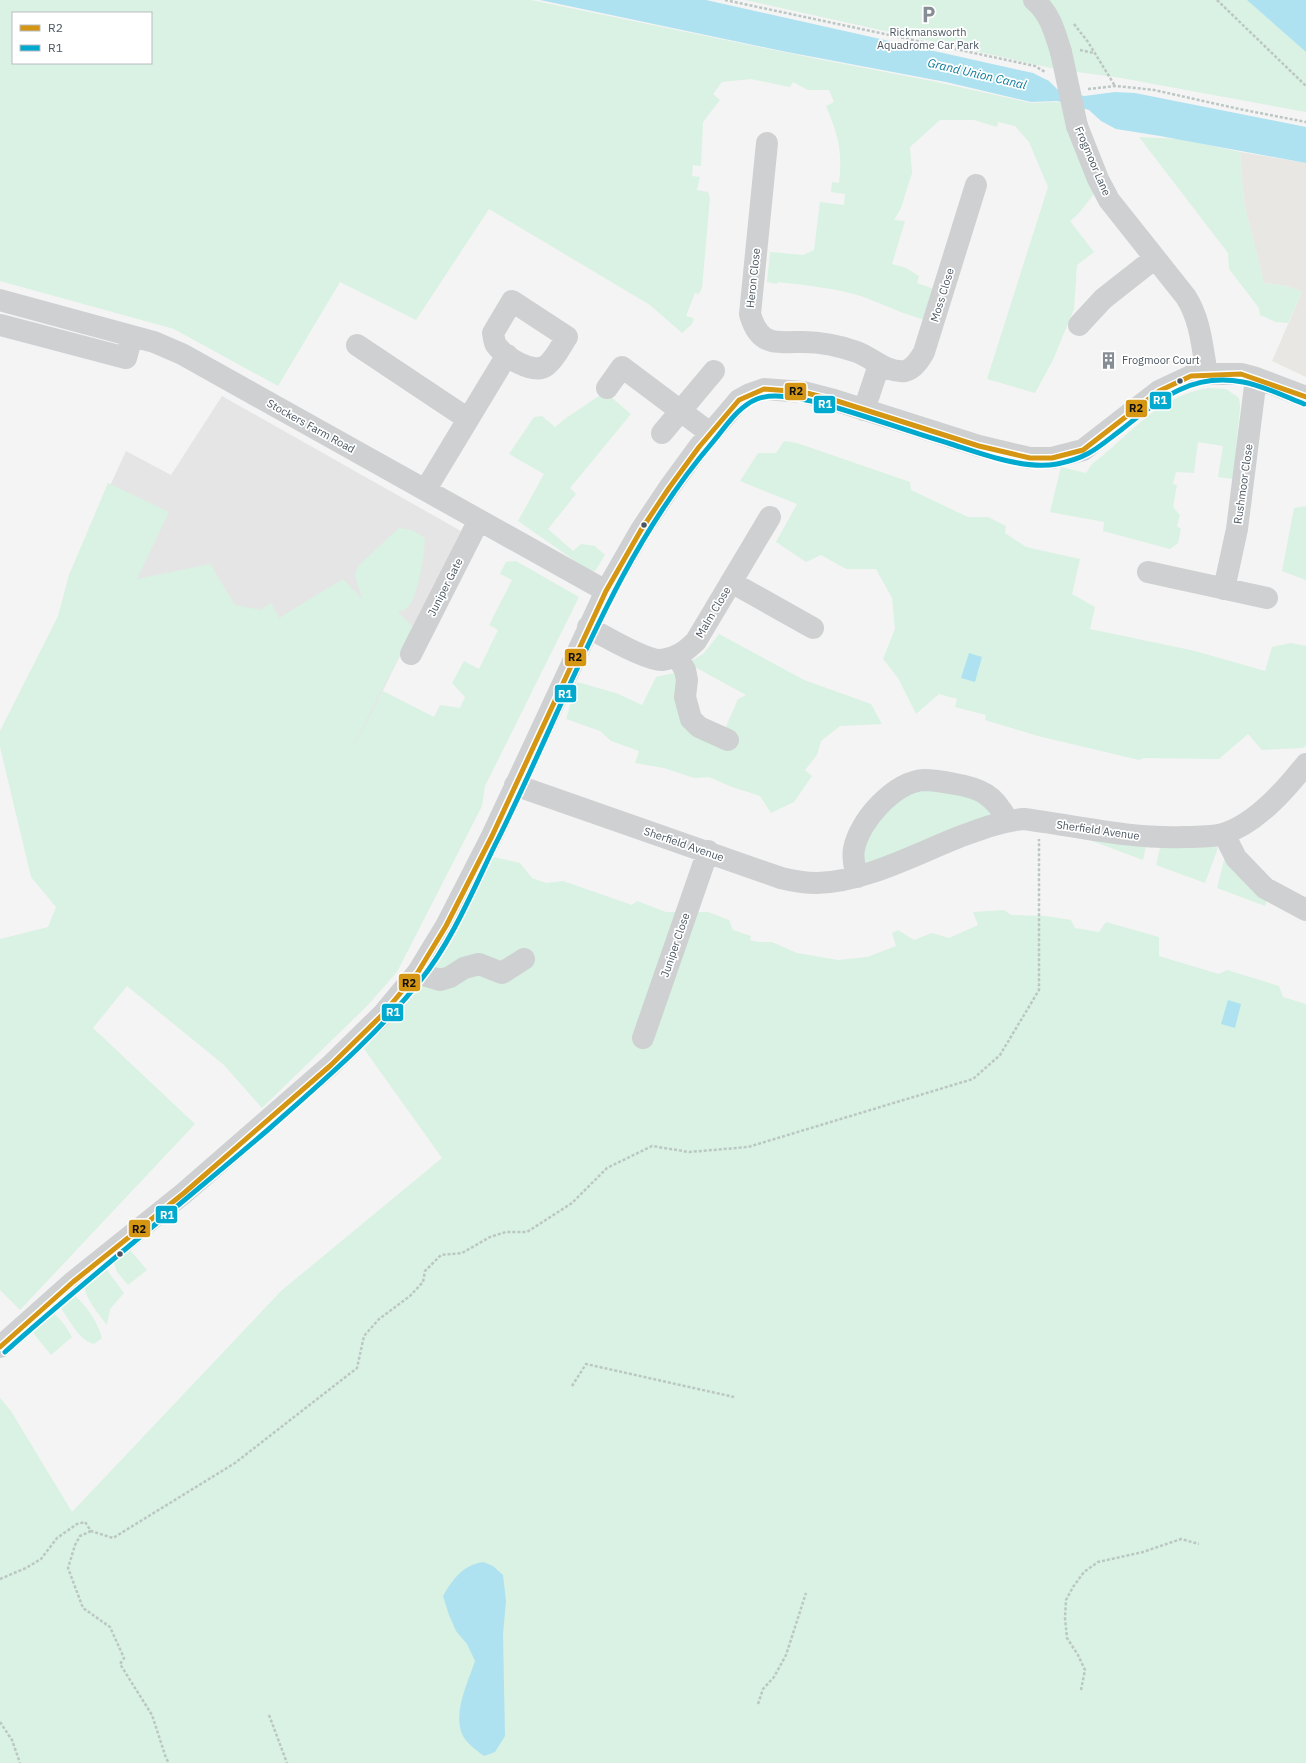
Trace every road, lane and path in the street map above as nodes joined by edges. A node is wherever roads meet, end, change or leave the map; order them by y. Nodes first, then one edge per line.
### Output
1 (725, 0) edge
2 (1034, 0) edge
3 (1217, 0) edge
4 (1072, 22) dead end
5 (1047, 73) dead end
6 (1116, 86) junction
7 (1306, 86) edge
8 (1086, 89) dead end
9 (1306, 122) edge
10 (767, 143) dead end
11 (976, 185) dead end
12 (1154, 258) junction
13 (0, 300) edge
14 (0, 325) edge
15 (1079, 325) dead end
16 (132, 336) junction
17 (357, 345) dead end
18 (508, 355) dead end
19 (879, 365) junction
20 (714, 371) dead end
21 (1207, 374) junction
22 (1256, 378) junction
23 (607, 388) dead end
24 (1306, 397) edge
25 (864, 410) junction
26 (681, 411) junction
27 (468, 418) junction
28 (662, 433) dead end
29 (710, 433) junction
30 (426, 489) junction
31 (770, 518) dead end
32 (479, 520) junction
33 (1148, 572) dead end
34 (731, 582) junction
35 (1224, 589) junction
36 (606, 591) junction
37 (1267, 598) dead end
38 (588, 627) junction
39 (813, 628) dead end
40 (411, 654) dead end
41 (677, 656) junction
42 (728, 740) dead end
43 (1306, 764) edge
44 (515, 785) junction
45 (1007, 820) junction
46 (1041, 821) junction
47 (1224, 834) junction
48 (708, 851) junction
49 (857, 877) junction
50 (1306, 910) edge
51 (524, 959) dead end
52 (417, 973) junction
53 (643, 1038) dead end
54 (0, 1347) edge
55 (572, 1386) dead end
56 (734, 1397) dead end
57 (91, 1531) junction
58 (1199, 1544) dead end
59 (0, 1579) edge
60 (806, 1593) dead end
61 (1081, 1690) dead end
62 (758, 1704) dead end
63 (268, 1714) dead end
64 (0, 1722) edge
65 (20, 1763) edge
66 (169, 1763) edge
67 (287, 1763) edge

1 - 5 path
2 - 12 street, Frogmoor Lane, bridge
3 - 7 path
4 - 6 path
6 - 8 path
6 - 9 path
10 - 19 street, Heron Close
11 - 19 street, Moss Close
12 - 15 street
12 - 21 street, Frogmoor Lane
13 - 16 street, Stockers Farm Road
14 - 16 street
16 - 30 street, Stockers Farm Road
17 - 27 street
18 - 27 street
19 - 25 street
20 - 26 street
21 - 22 street
21 - 25 street
22 - 24 street
22 - 35 street, Rushmoor Close
23 - 26 street
25 - 29 street
26 - 28 street
26 - 29 street
27 - 30 street
29 - 36 street
30 - 32 street, Stockers Farm Road
31 - 34 street, Malm Close
32 - 36 street, Stockers Farm Road
32 - 40 street, Juniper Gate
33 - 35 street
34 - 39 street, Malm Close
34 - 41 street, Malm Close
35 - 37 street
36 - 38 street
38 - 41 street, Malm Close
38 - 44 street
41 - 42 street
43 - 47 street, Sherfield Avenue
44 - 48 street, Sherfield Avenue
44 - 52 street
45 - 46 street, Sherfield Avenue
45 - 49 street, Sherfield Avenue
45 - 49 street
46 - 47 street, Sherfield Avenue
46 - 57 path
47 - 50 street
48 - 49 street, Sherfield Avenue
48 - 53 street, Juniper Close
51 - 52 street
52 - 54 street
55 - 56 path
57 - 59 path
57 - 66 path
58 - 61 path
60 - 62 path
63 - 67 path
64 - 65 path

